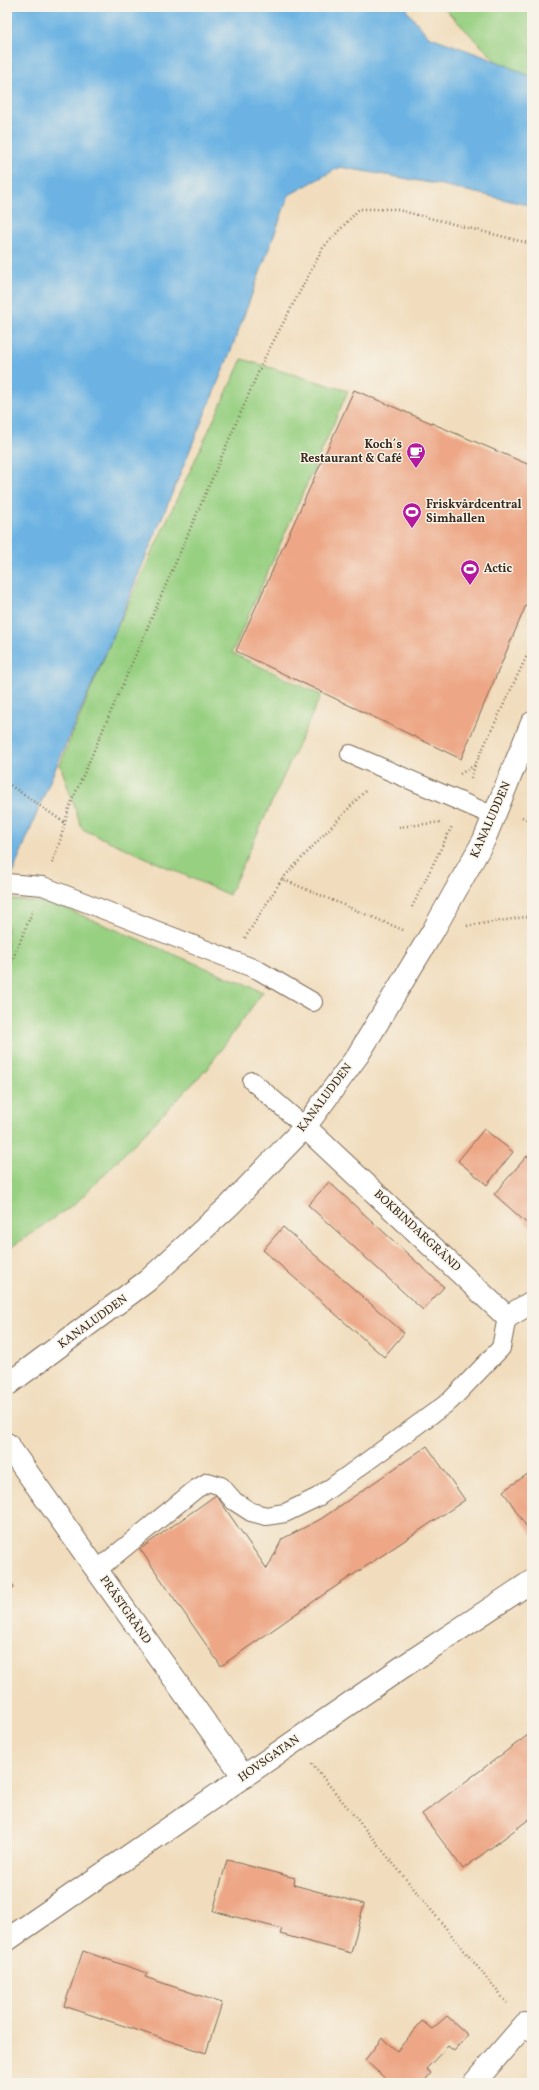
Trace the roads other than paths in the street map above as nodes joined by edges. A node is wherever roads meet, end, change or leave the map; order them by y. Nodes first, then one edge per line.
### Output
1 (532, 723) edge
2 (350, 754) dead end
3 (494, 816) junction
4 (7, 883) edge
5 (313, 1002) dead end
6 (252, 1081) dead end
7 (305, 1126) junction
8 (532, 1302) edge
9 (507, 1316) junction
10 (7, 1385) edge
11 (7, 1444) edge
12 (97, 1570) junction
13 (532, 1581) edge
14 (244, 1777) junction
15 (7, 1940) edge
16 (528, 2027) edge
17 (474, 2083) edge

1 - 3 street, KANALUDDEN
2 - 3 lane
3 - 7 street, KANALUDDEN
4 - 5 lane
6 - 7 lane
7 - 9 street, BOKBINDARGRÄND
7 - 10 street, KANALUDDEN
8 - 9 street
9 - 12 lane
11 - 12 street, PRÄSTGRÄND
12 - 14 street, PRÄSTGRÄND
13 - 14 street, HOVSGATAN
14 - 15 street, HOVSGATAN
16 - 17 street

